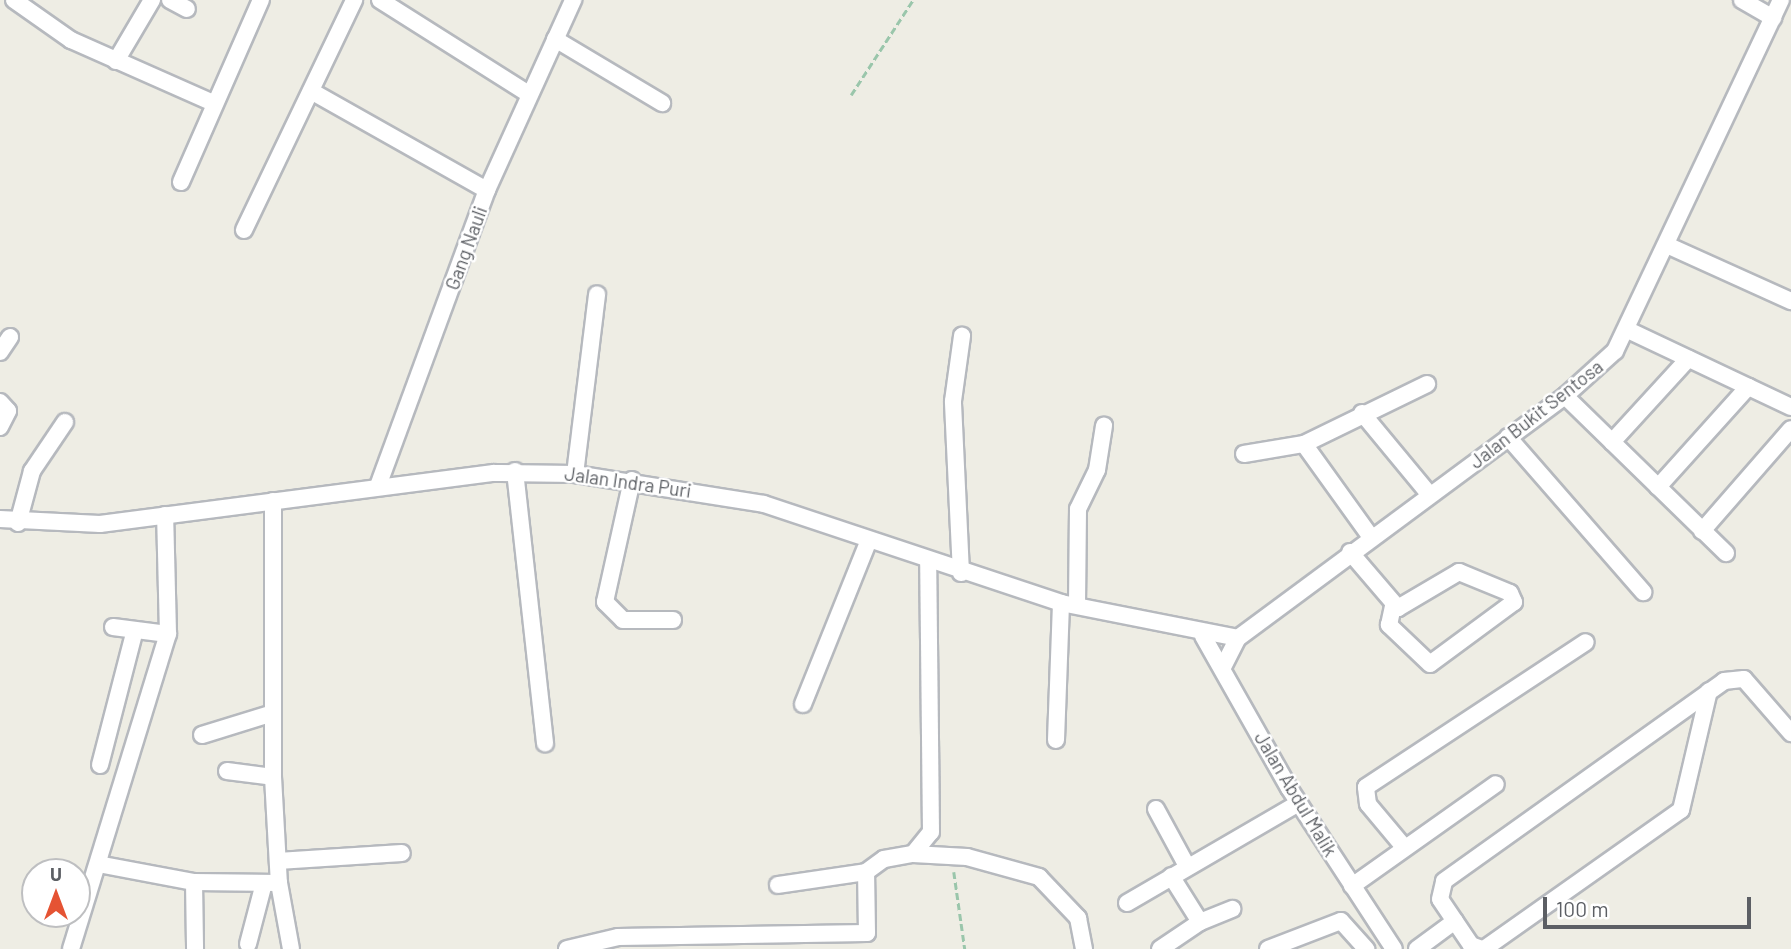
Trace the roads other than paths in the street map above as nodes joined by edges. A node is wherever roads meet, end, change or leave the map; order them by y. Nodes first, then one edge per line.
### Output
1 (13, 0) edge
2 (152, 0) edge
3 (170, 0) edge
4 (261, 0) edge
5 (354, 0) edge
6 (380, 0) edge
7 (573, 0) edge
8 (1742, 0) edge
9 (1781, 0) edge
10 (187, 9) dead end
11 (1773, 18) junction
12 (555, 39) junction
13 (116, 61) junction
14 (311, 92) junction
15 (527, 93) junction
16 (213, 103) junction
17 (663, 103) dead end
18 (181, 182) dead end
19 (487, 190) junction
20 (244, 230) dead end
21 (1669, 246) junction
22 (597, 294) dead end
23 (1791, 300) edge
24 (1630, 331) junction
25 (962, 335) dead end
26 (10, 337) dead end
27 (0, 352) edge
28 (1688, 359) junction
29 (1427, 384) dead end
30 (1748, 387) junction
31 (1565, 396) junction
32 (0, 402) edge
33 (1791, 407) edge
34 (1362, 413) junction
35 (65, 422) dead end
36 (1104, 426) dead end
37 (0, 427) edge
38 (1791, 429) edge
39 (1508, 437) junction
40 (1612, 442) junction
41 (1304, 444) junction
42 (1244, 454) dead end
43 (515, 471) junction
44 (575, 474) junction
45 (632, 480) junction
46 (378, 486) junction
47 (1658, 487) junction
48 (1429, 494) junction
49 (274, 501) junction
50 (165, 515) junction
51 (0, 519) edge
52 (18, 523) junction
53 (1702, 531) junction
54 (1370, 536) junction
55 (868, 542) junction
56 (1350, 552) junction
57 (1726, 553) dead end
58 (928, 562) junction
59 (961, 573) junction
60 (1643, 592) dead end
61 (1069, 604) junction
62 (1393, 607) junction
63 (673, 621) dead end
64 (113, 627) dead end
65 (135, 630) junction
66 (168, 634) junction
67 (1203, 636) junction
68 (1238, 638) junction
69 (1586, 642) dead end
70 (1223, 667) junction
71 (1709, 691) junction
72 (803, 704) dead end
73 (273, 713) junction
74 (1791, 733) edge
75 (202, 735) dead end
76 (1056, 740) dead end
77 (545, 743) dead end
78 (100, 765) dead end
79 (228, 771) dead end
80 (272, 777) junction
81 (1496, 784) dead end
82 (1298, 803) junction
83 (1156, 809) dead end
84 (1404, 847) junction
85 (402, 853) dead end
86 (913, 854) junction
87 (278, 861) junction
88 (99, 864) junction
89 (1187, 866) junction
90 (866, 872) junction
91 (1171, 876) junction
92 (91, 882) edge
93 (194, 882) junction
94 (271, 885) junction
95 (778, 886) dead end
96 (1352, 886) junction
97 (1127, 903) dead end
98 (1232, 909) dead end
99 (1455, 920) junction
100 (1200, 922) junction
101 (75, 928) edge
102 (248, 944) dead end
103 (750, 944) edge
104 (796, 944) edge
105 (71, 949) edge
106 (195, 949) edge
107 (291, 949) edge
108 (567, 949) edge
109 (1084, 949) edge
110 (1160, 949) edge
111 (1268, 949) edge
112 (1366, 949) edge
113 (1394, 949) edge
114 (1417, 949) edge
115 (1483, 949) edge

1 - 13 street
2 - 13 street
3 - 10 street
4 - 16 street
5 - 14 street
6 - 15 street
7 - 12 street, Gang Nauli
8 - 11 street
9 - 11 street, Jalan Bukit Sentosa
11 - 21 street, Jalan Bukit Sentosa
12 - 15 street, Gang Nauli
12 - 17 street
13 - 16 street
14 - 19 street
14 - 20 street
15 - 19 street, Gang Nauli
16 - 18 street
19 - 46 street, Gang Nauli
21 - 23 street
21 - 24 street, Jalan Bukit Sentosa
22 - 44 street
24 - 28 street
24 - 31 street, Jalan Bukit Sentosa
25 - 59 street
26 - 27 street
28 - 30 street
28 - 40 street
29 - 34 street
30 - 33 street
30 - 47 street
31 - 39 street, Jalan Bukit Sentosa
31 - 40 street
32 - 37 street
34 - 41 street
34 - 48 street
35 - 52 street
36 - 61 street
38 - 53 street
39 - 48 street, Jalan Bukit Sentosa
39 - 60 street
40 - 47 street
41 - 42 street
41 - 54 street
43 - 44 street, Jalan Indra Puri
43 - 46 street, Jalan Indra Puri
43 - 77 street
44 - 45 street, Jalan Indra Puri
45 - 55 street, Jalan Indra Puri
45 - 63 street
46 - 49 street, Jalan Indra Puri
47 - 53 street
48 - 54 street, Jalan Bukit Sentosa
49 - 50 street, Jalan Indra Puri
49 - 73 street
50 - 52 street, Jalan Indra Puri
50 - 66 street
51 - 52 street, Jalan Indra Puri
53 - 57 street
54 - 56 street, Jalan Bukit Sentosa
55 - 58 street, Jalan Indra Puri
55 - 72 street
56 - 62 street
56 - 68 street, Jalan Bukit Sentosa
58 - 59 street, Jalan Indra Puri
58 - 86 street
59 - 61 street, Jalan Indra Puri
61 - 67 street, Jalan Indra Puri
61 - 76 street
62 - 62 street
64 - 65 street
65 - 66 street
65 - 78 street
66 - 88 street
67 - 68 street, Jalan Indra Puri
67 - 70 street, Jalan Abdul Malik
68 - 70 street, Jalan Bukit Sentosa
69 - 84 street
70 - 82 street, Jalan Abdul Malik
71 - 74 street
71 - 99 street
71 - 115 street
73 - 75 street
73 - 80 street
79 - 80 street
80 - 87 street
81 - 84 street
82 - 89 street
82 - 96 street, Jalan Abdul Malik
83 - 89 street
84 - 96 street
85 - 87 street
86 - 90 street
86 - 109 street
87 - 94 street
88 - 92 street
88 - 93 street
89 - 91 street
90 - 95 street
90 - 104 street
91 - 97 street
91 - 100 street
93 - 94 street
93 - 106 street
94 - 102 street
94 - 107 street
96 - 113 street, Jalan Abdul Malik
98 - 100 street
99 - 114 street
99 - 115 street
100 - 110 street
101 - 105 street
103 - 104 street
103 - 108 street
111 - 112 street

